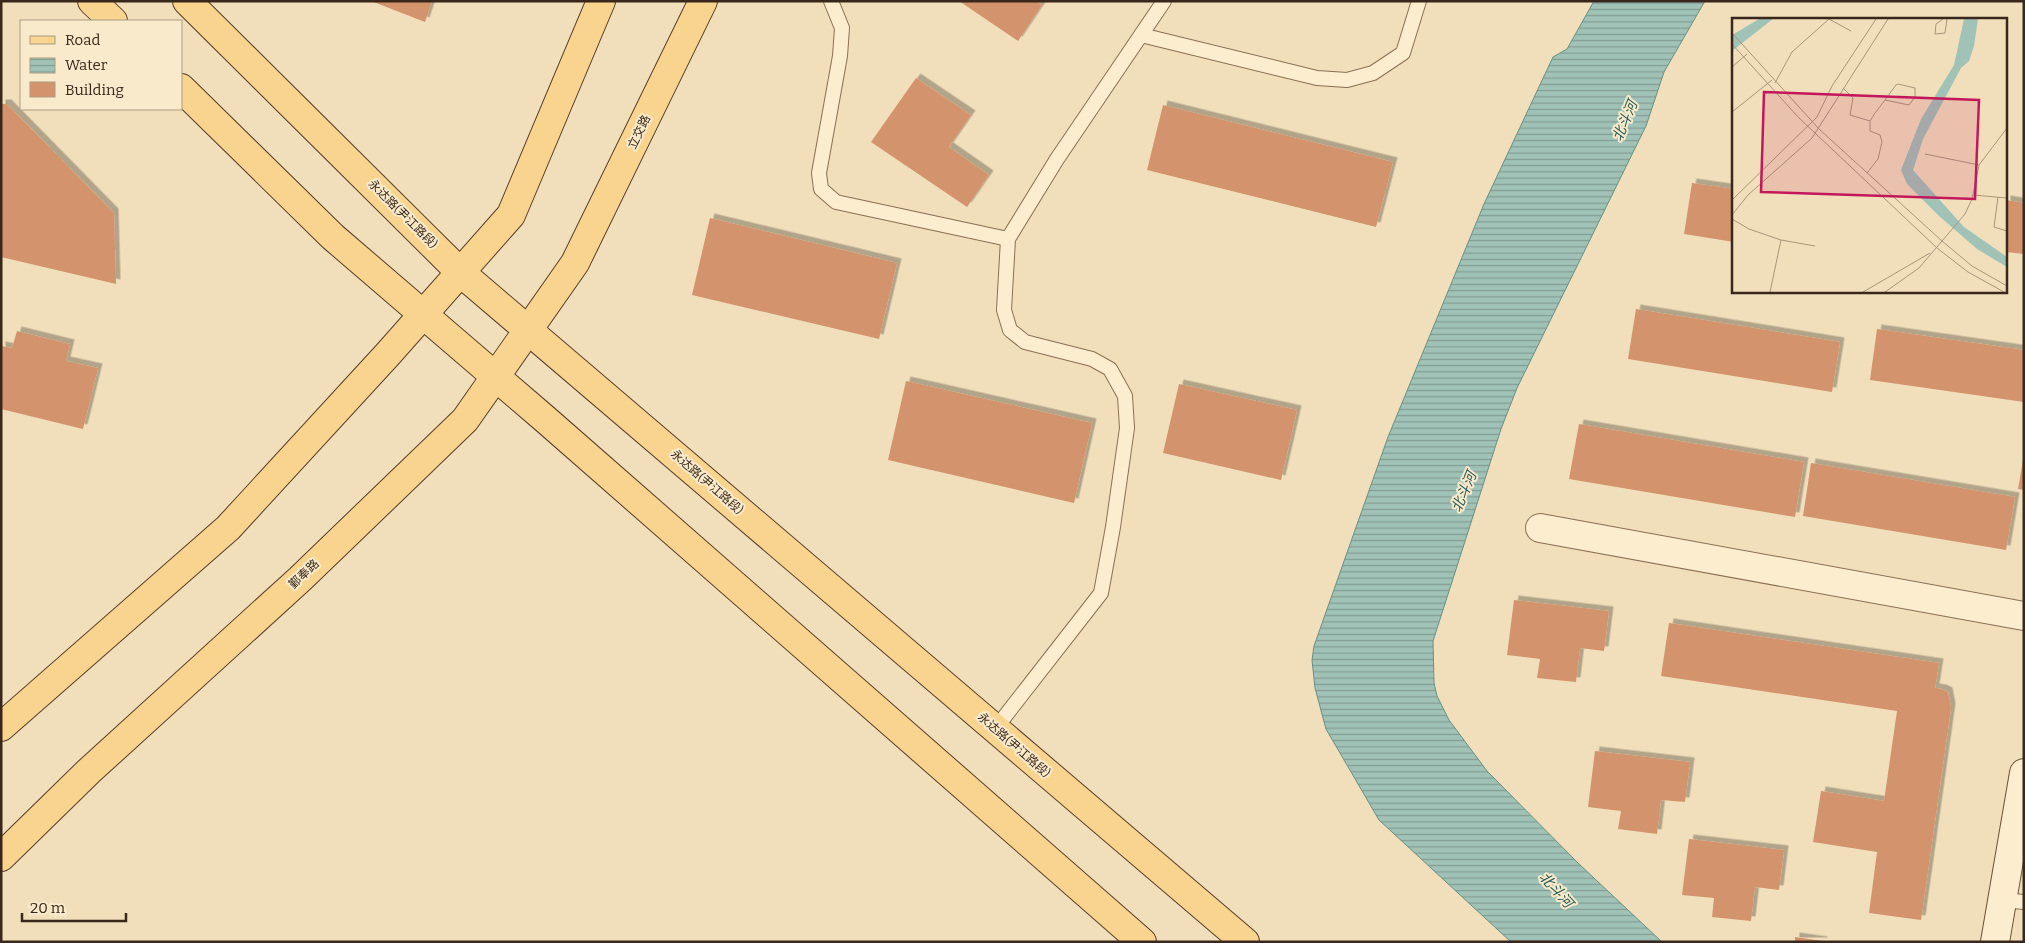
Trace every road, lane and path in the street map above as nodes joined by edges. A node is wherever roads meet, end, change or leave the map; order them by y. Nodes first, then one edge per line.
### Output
1 (92, 1) edge
2 (187, 1) edge
3 (602, 1) edge
4 (703, 1) edge
5 (831, 1) edge
6 (1164, 1) edge
7 (1419, 1) edge
8 (112, 20) edge
9 (1141, 35) junction
10 (182, 89) edge
11 (1008, 239) junction
12 (574, 263) joint
13 (460, 272) junction
14 (423, 314) junction
15 (528, 330) junction
16 (495, 376) junction
17 (1540, 528) dead end
18 (2024, 616) edge
19 (1, 727) edge
20 (995, 728) junction
21 (2024, 773) edge
22 (1, 857) edge
23 (2013, 901) edge
24 (1142, 942) edge
25 (1245, 942) edge
26 (1995, 942) edge

1 - 8 main road
2 - 13 main road, 永达路(尹江路段)
3 - 13 main road
4 - 12 main road, 立交路
5 - 11 lane
6 - 9 lane
7 - 9 lane
9 - 11 lane
10 - 14 main road
11 - 20 lane
12 - 15 main road, 鄞奉路
13 - 14 main road
13 - 15 main road, 永达路(尹江路段)
14 - 16 main road
14 - 19 main road
15 - 16 main road, 鄞奉路
15 - 20 main road, 永达路(尹江路段)
16 - 22 main road, 鄞奉路
16 - 24 main road
17 - 18 street
20 - 25 main road, 永达路(尹江路段)
21 - 23 street
23 - 26 street

